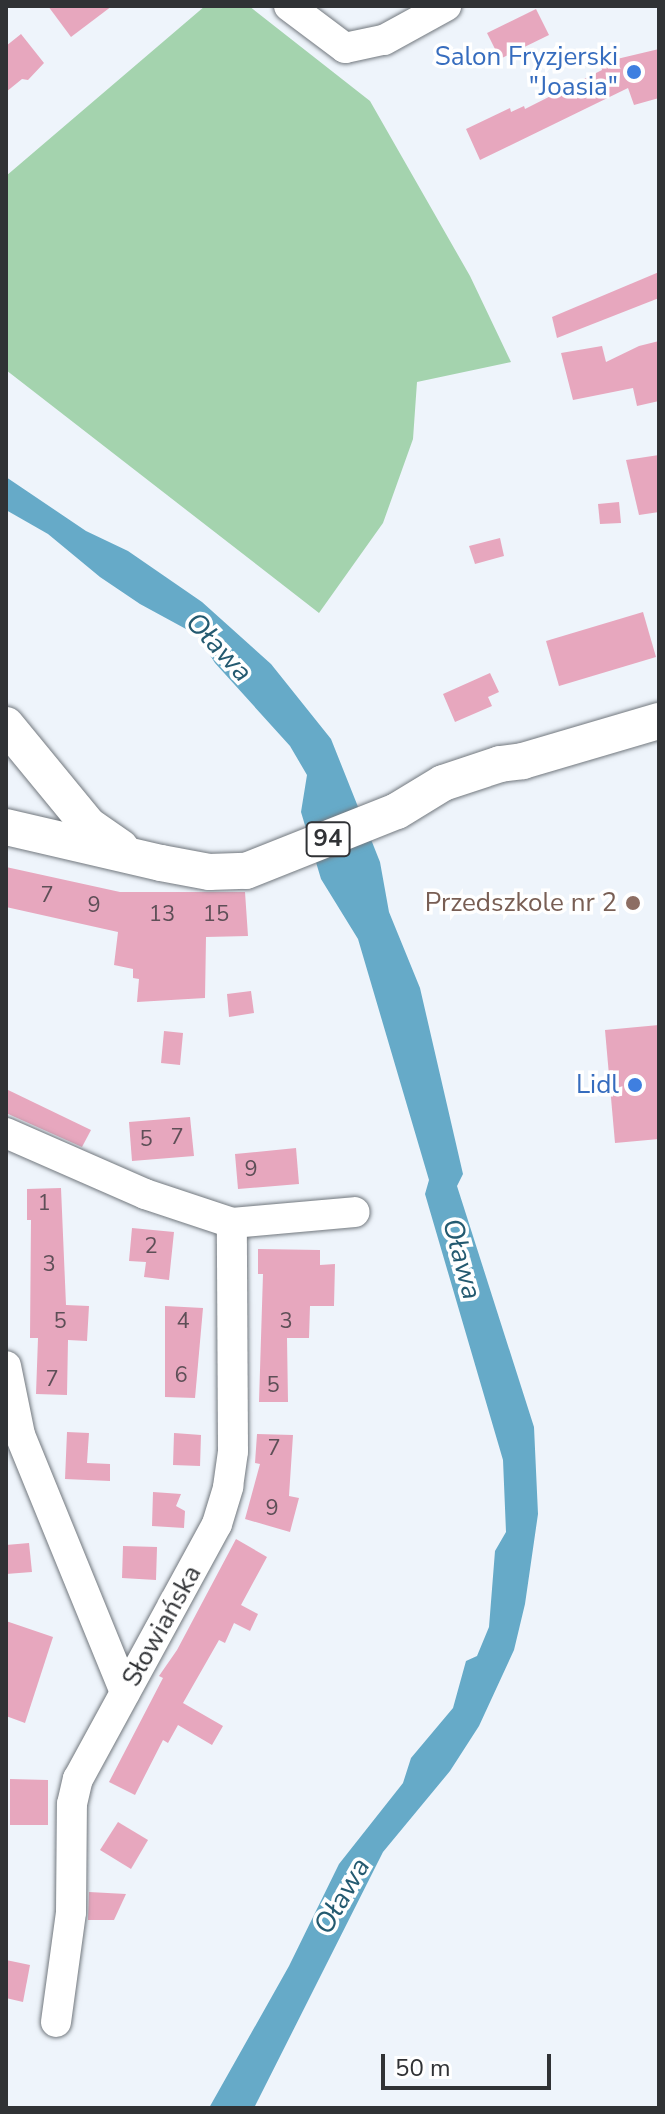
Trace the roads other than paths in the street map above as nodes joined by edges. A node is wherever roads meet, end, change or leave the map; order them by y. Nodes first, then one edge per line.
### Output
1 (289, 6) edge
2 (446, 6) edge
3 (659, 721) edge
4 (6, 725) edge
5 (659, 738) edge
6 (397, 811) junction
7 (6, 827) edge
8 (129, 853) junction
9 (6, 1133) edge
10 (355, 1212) dead end
11 (232, 1223) junction
12 (6, 1366) edge
13 (125, 1692) junction
14 (56, 2022) dead end

1 - 2 street
3 - 6 main road, 94
4 - 8 main road, 94
5 - 6 main road, 94
6 - 8 main road, 94
7 - 8 main road
9 - 11 street
10 - 11 street
11 - 13 street, Słowiańska
12 - 13 street
13 - 14 street, Słowiańska

